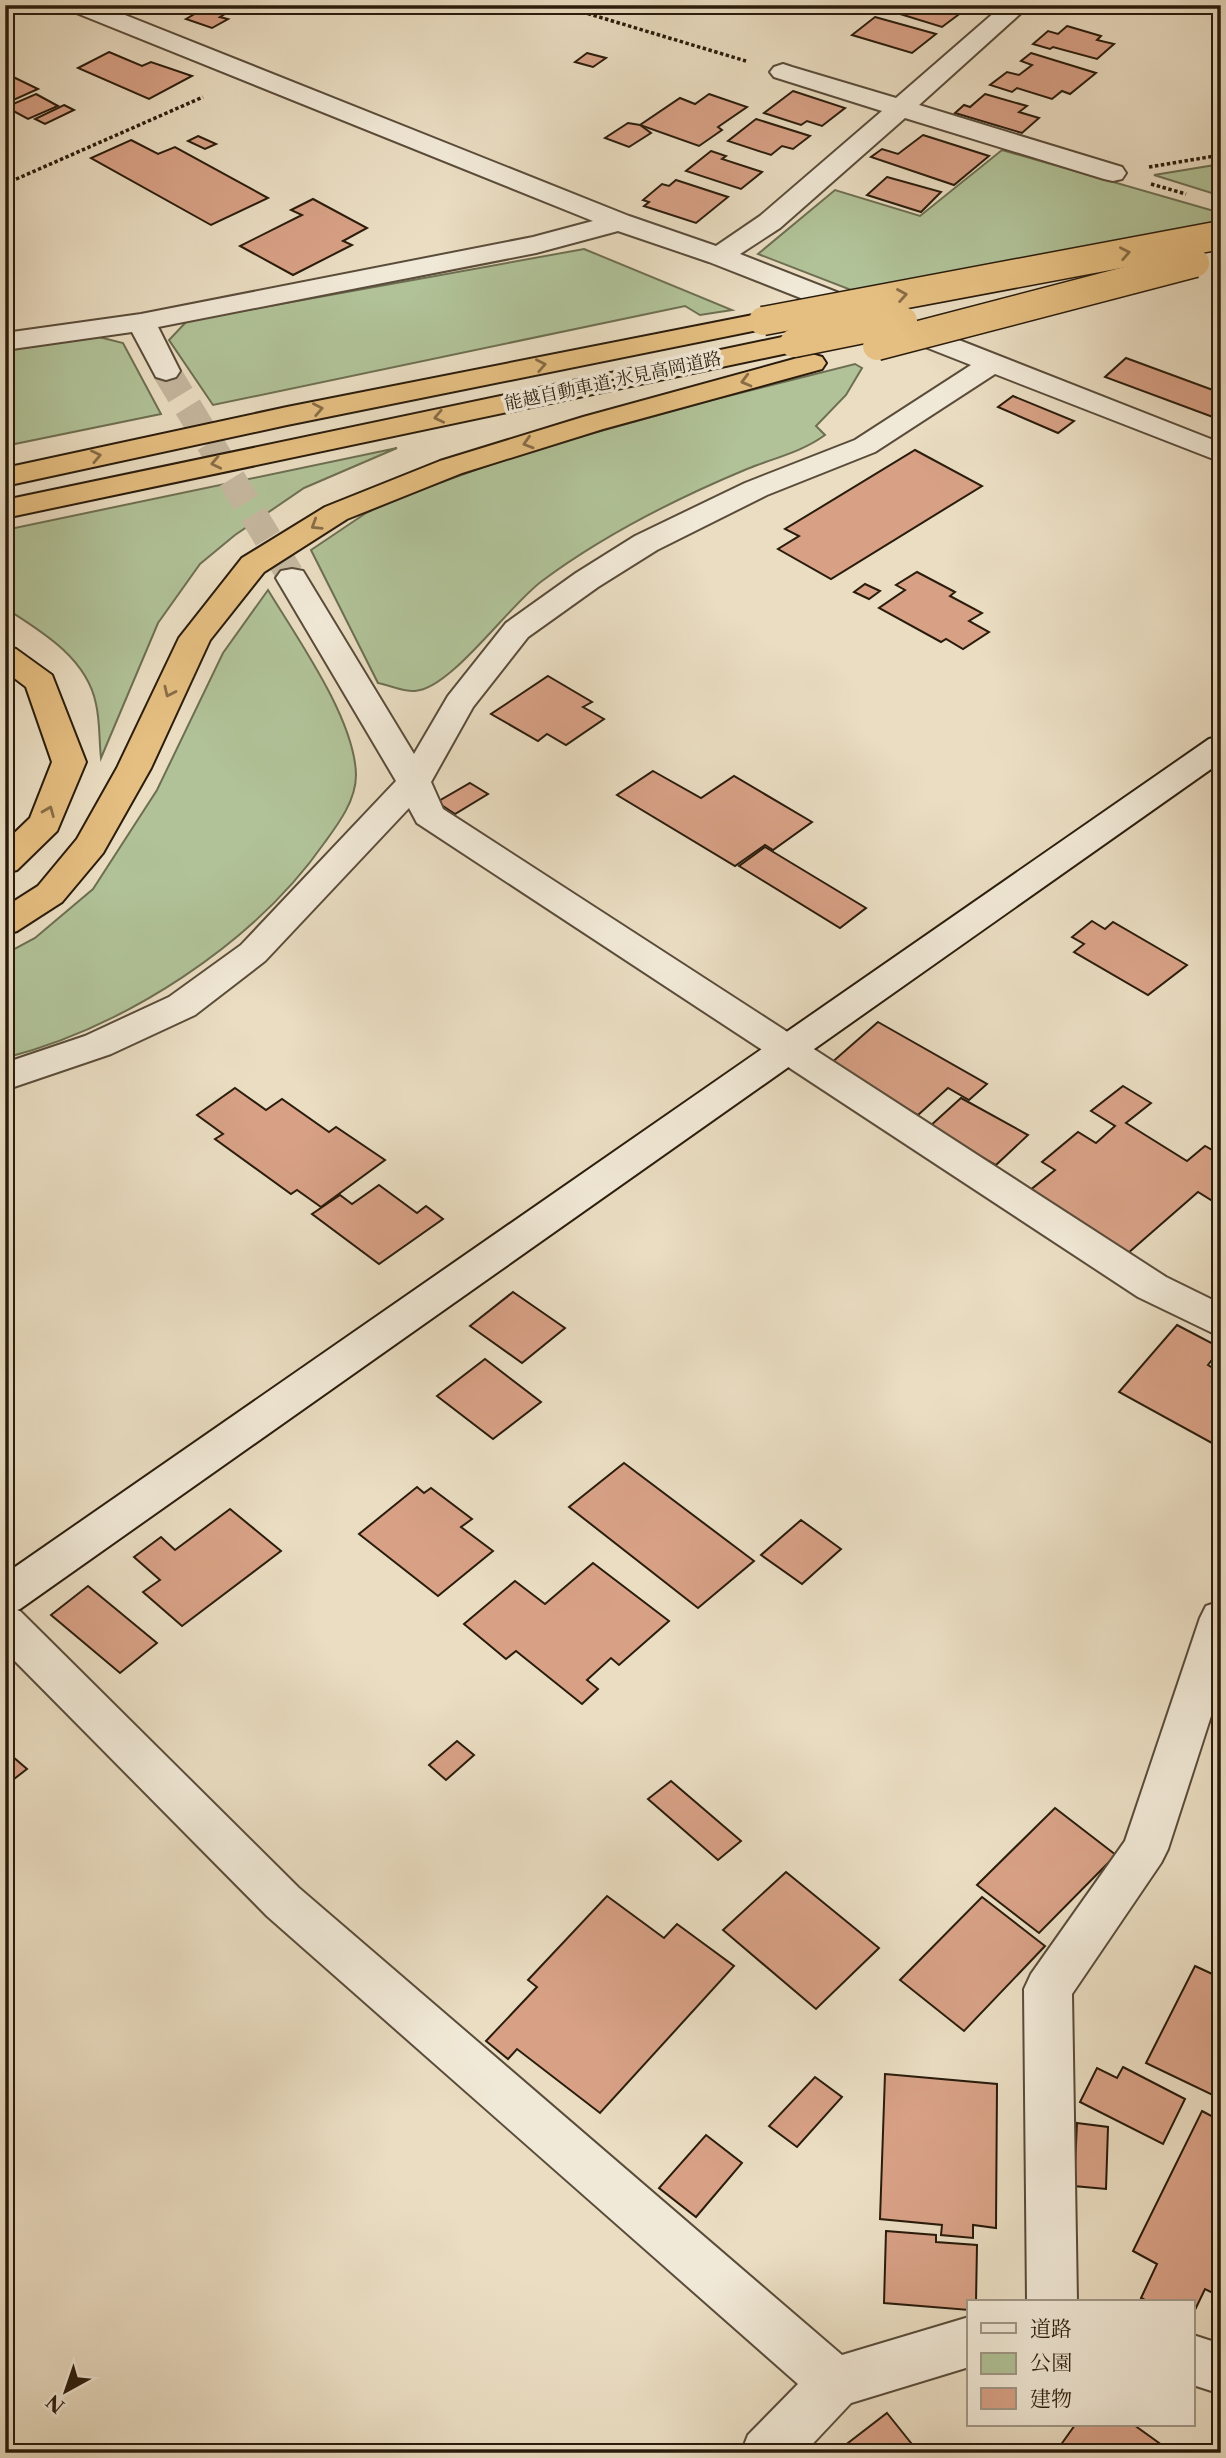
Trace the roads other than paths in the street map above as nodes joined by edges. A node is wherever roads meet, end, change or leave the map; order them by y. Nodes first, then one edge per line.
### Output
1 (78, 5) edge
2 (1018, 5) edge
3 (783, 72) road end
4 (901, 107) junction
5 (1113, 173) road end
6 (619, 222) junction
7 (1218, 250) edge
8 (719, 256) junction
9 (141, 322) junction
10 (5, 342) edge
11 (803, 353) junction
12 (990, 365) junction
13 (166, 371) tunnel mouth
14 (1221, 453) edge
15 (5, 475) edge
16 (5, 509) edge
17 (292, 578) tunnel mouth
18 (5, 656) edge
19 (1221, 746) edge
20 (414, 782) junction
21 (5, 862) edge
22 (5, 923) edge
23 (787, 1050) junction
24 (5, 1077) edge
25 (1221, 1322) edge
26 (5, 1597) edge
27 (1221, 1618) edge
28 (5, 1623) edge
29 (1052, 2300) edge
30 (967, 2343) edge
31 (1194, 2360) edge
32 (1221, 2369) edge
33 (835, 2383) junction
34 (767, 2453) edge

1 - 6 street
2 - 4 street
3 - 4 street
4 - 5 street
4 - 8 street
6 - 8 street
6 - 9 street
7 - 11 highway, bridge
15 -> 7 highway, 能越自動車道;氷見高岡道路, bridge
8 - 12 street
9 - 10 street
9 - 13 street
11 -> 16 highway, 能越自動車道;氷見高岡道路
11 -> 22 highway
12 - 14 street
12 - 20 street
17 - 20 street
21 -> 18 highway
19 - 23 street
20 - 23 street
20 - 24 street
23 - 25 street
23 - 26 street
27 - 29 street
28 - 33 street
30 - 33 street
31 - 32 street
33 - 34 street

